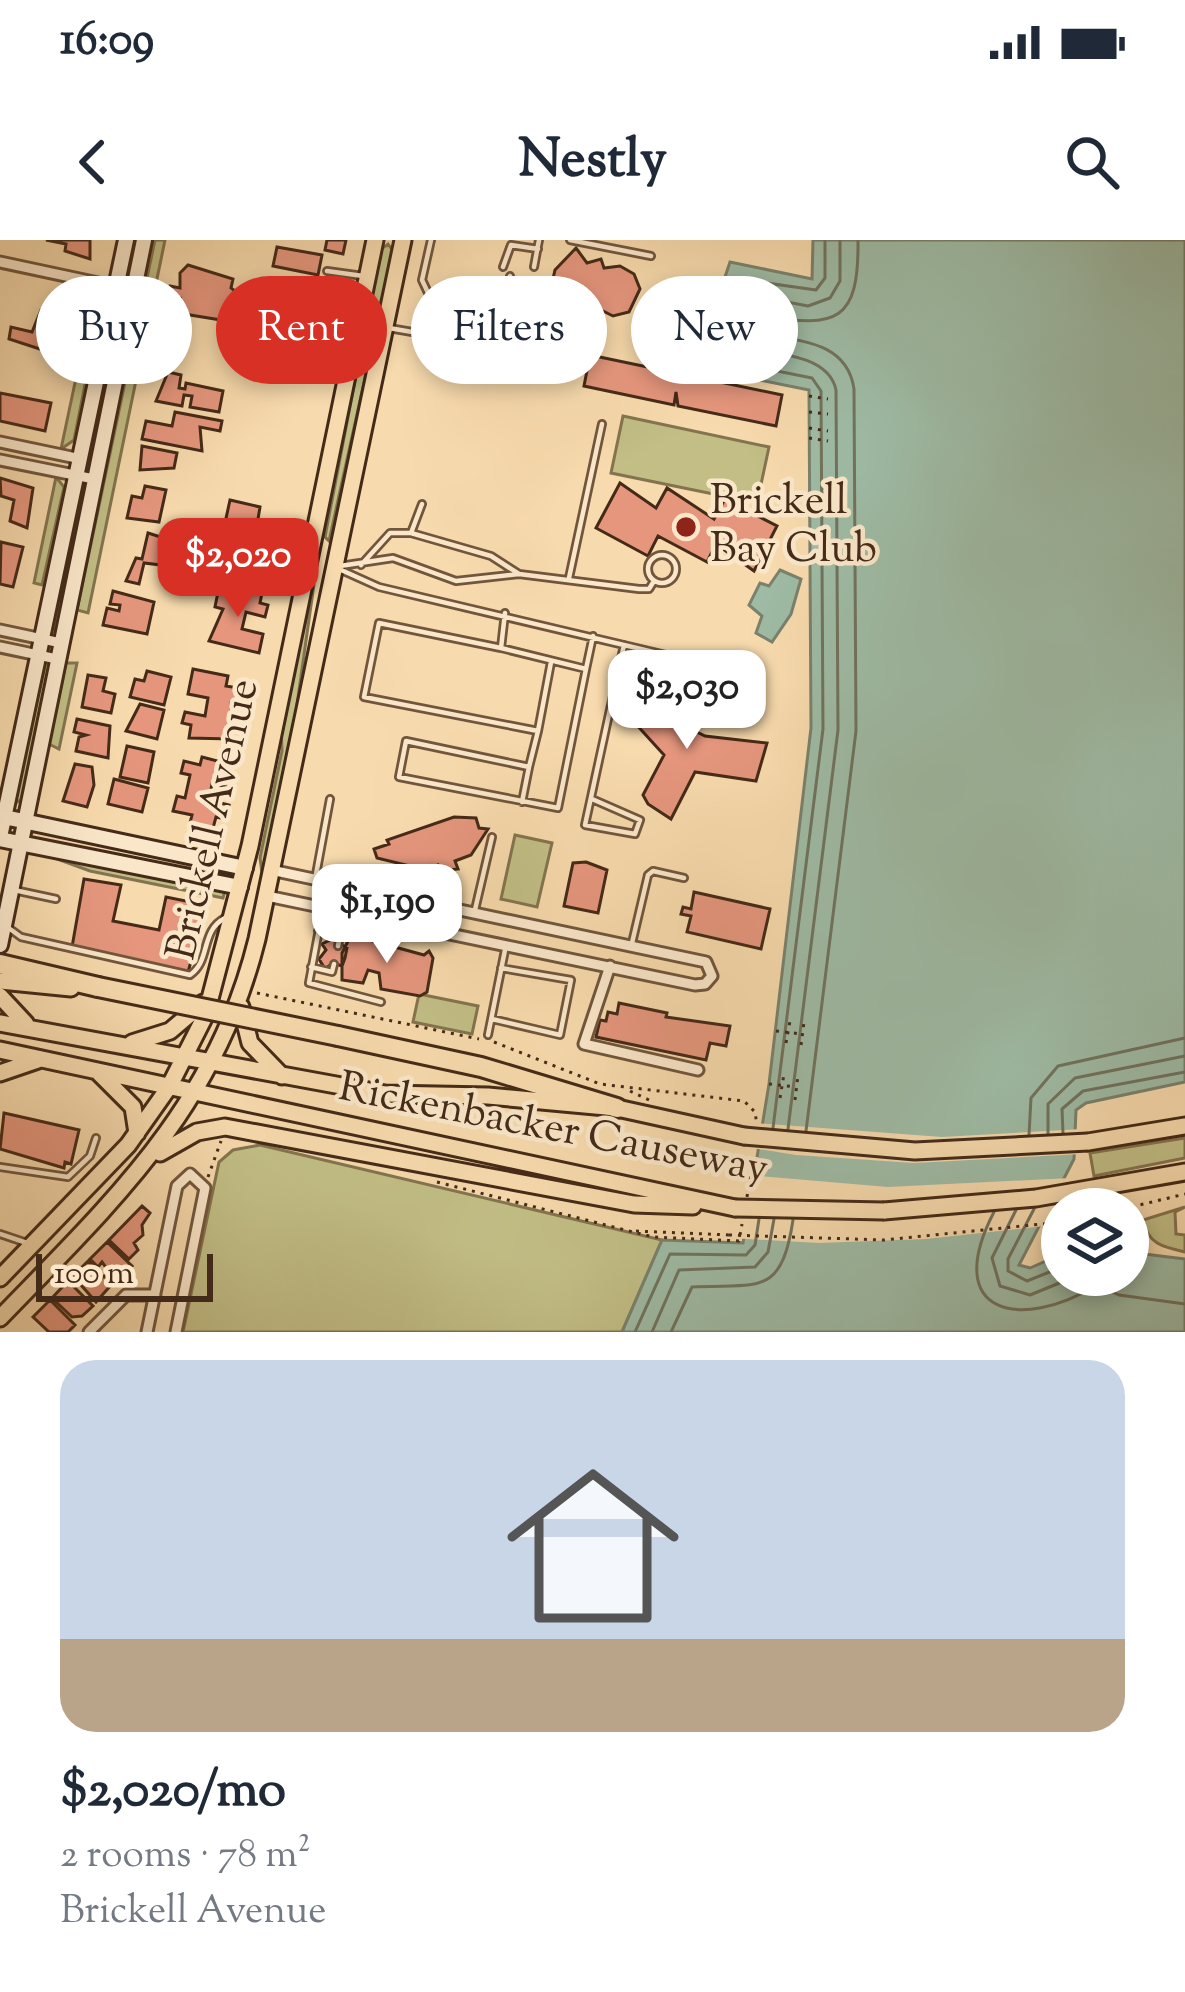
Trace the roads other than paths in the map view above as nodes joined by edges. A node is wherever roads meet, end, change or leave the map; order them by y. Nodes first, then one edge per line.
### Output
1 (126, 240) edge
2 (144, 240) edge
3 (375, 240) edge
4 (403, 240) edge
5 (431, 240) edge
6 (539, 240) edge
7 (570, 240) edge
8 (538, 248) junction
9 (651, 256) dead end
10 (0, 262) edge
11 (534, 267) dead end
12 (503, 268) dead end
13 (327, 271) dead end
14 (66, 276) edge
15 (119, 276) edge
16 (137, 276) edge
17 (367, 276) joint
18 (423, 276) edge
19 (387, 314) edge
20 (97, 384) edge
21 (114, 384) edge
22 (341, 384) edge
23 (372, 384) edge
24 (602, 424) dead end
25 (0, 442) edge
26 (81, 459) junction
27 (0, 460) edge
28 (98, 462) junction
29 (77, 476) junction
30 (94, 479) junction
31 (422, 504) dead end
32 (412, 532) junction
33 (307, 560) junction
34 (361, 565) junction
35 (334, 566) junction
36 (519, 574) junction
37 (569, 578) junction
38 (654, 581) junction
39 (505, 613) junction
40 (0, 630) edge
41 (593, 636) junction
42 (43, 639) junction
43 (624, 645) junction
44 (0, 647) edge
45 (501, 648) junction
46 (59, 651) junction
47 (40, 656) junction
48 (550, 662) junction
49 (688, 663) junction
50 (586, 669) junction
51 (538, 731) junction
52 (529, 766) junction
53 (330, 799) dead end
54 (592, 799) junction
55 (523, 802) junction
56 (2, 816) edge
57 (26, 821) junction
58 (492, 836) dead end
59 (0, 838) edge
60 (21, 843) junction
61 (138, 844) junction
62 (250, 845) junction
63 (132, 865) junction
64 (244, 868) junction
65 (272, 870) junction
66 (684, 878) dead end
67 (315, 880) junction
68 (240, 887) junction
69 (350, 888) junction
70 (11, 890) junction
71 (266, 896) junction
72 (56, 899) dead end
73 (323, 908) junction
74 (235, 912) junction
75 (344, 912) junction
76 (473, 914) junction
77 (4, 925) junction
78 (318, 931) junction
79 (469, 936) junction
80 (596, 941) junction
81 (506, 945) junction
82 (0, 946) edge
83 (338, 946) dead end
84 (631, 948) junction
85 (202, 957) junction
86 (591, 962) junction
87 (0, 964) edge
88 (334, 964) dead end
89 (610, 966) junction
90 (310, 967) junction
91 (501, 968) junction
92 (0, 981) edge
93 (217, 982) junction
94 (98, 987) junction
95 (0, 996) edge
96 (249, 996) junction
97 (381, 1002) dead end
98 (492, 1019) junction
99 (0, 1023) edge
100 (26, 1024) junction
101 (488, 1035) dead end
102 (123, 1045) junction
103 (0, 1050) edge
104 (186, 1058) junction
105 (40, 1059) junction
106 (212, 1064) junction
107 (698, 1070) dead end
108 (97, 1071) junction
109 (0, 1073) edge
110 (284, 1078) junction
111 (170, 1087) junction
112 (195, 1094) junction
113 (617, 1108) junction
114 (1185, 1126) edge
115 (137, 1133) junction
116 (96, 1138) dead end
117 (152, 1157) junction
118 (0, 1167) edge
119 (1185, 1172) edge
120 (68, 1177) junction
121 (94, 1181) junction
122 (741, 1212) junction
123 (0, 1234) edge
124 (32, 1246) junction
125 (0, 1278) edge
126 (155, 1295) junction
127 (0, 1318) edge
128 (88, 1332) edge
129 (147, 1332) edge
130 (176, 1332) edge

1 - 15 main road
2 - 16 main road
3 - 17 main road, Brickell Avenue
4 - 19 main road, Brickell Avenue
5 - 18 lane
6 - 8 lane
7 - 9 lane
8 - 11 lane
8 - 12 lane
10 - 14 street
13 - 17 lane
20 - 26 main road
21 - 28 main road
22 - 33 main road, Brickell Avenue
23 - 35 main road, Brickell Avenue
24 - 37 lane
25 - 26 street
26 - 28 street
26 - 29 main road
27 - 29 street
28 - 30 main road
29 - 30 street
29 - 42 main road
30 - 46 main road
31 - 32 lane
32 - 34 lane
32 - 36 lane
33 - 35 main road
33 - 62 main road, Brickell Avenue
34 - 35 lane
34 - 36 lane
35 - 39 lane
35 - 65 main road, Brickell Avenue
36 - 37 lane
37 - 38 lane
38 - 38 lane
39 - 41 lane
39 - 45 lane
40 - 42 street
41 - 43 lane
41 - 50 lane
42 - 46 street
42 - 47 main road
43 - 49 lane
43 - 54 lane
44 - 47 street
45 - 48 lane
45 - 51 lane
46 - 47 street
46 - 57 main road
47 - 56 main road
48 - 50 lane
48 - 51 lane
49 - 49 lane
50 - 55 lane
51 - 52 lane
52 - 55 lane
52 - 55 lane
53 - 67 lane
54 - 54 lane
56 - 57 main road
56 - 59 main road
57 - 60 main road
57 - 61 main road
58 - 76 lane
59 - 60 main road
60 - 63 main road
60 - 70 main road
61 - 63 main road
61 - 64 main road
62 - 64 main road, Brickell Avenue
62 - 71 main road
63 - 68 main road
64 - 68 main road, Brickell Avenue
65 - 67 street
65 - 71 main road, Brickell Avenue
66 - 84 lane
67 - 69 street
68 - 74 main road, Brickell Avenue
69 - 75 street
69 - 76 street
70 - 72 lane
70 - 77 main road
71 - 73 street
71 - 96 main road, Brickell Avenue
73 - 75 street
73 - 78 lane
74 - 85 lane
74 - 93 main road, Brickell Avenue
75 - 79 street
76 - 79 street
76 - 80 street
77 - 82 main road
77 - 85 lane
78 - 83 lane
78 - 90 lane
79 - 81 street
80 - 84 street
80 - 86 street
81 - 86 street
81 - 91 lane
84 - 89 street
85 - 93 lane
86 - 89 street
87 - 94 highway
88 - 90 lane
89 - 107 street
90 - 97 lane
91 - 98 lane
91 - 98 lane
92 - 94 main road
93 - 102 main road
93 - 104 main road, Brickell Avenue
94 - 113 highway, bridge
95 - 100 main road
96 - 106 main road, Brickell Avenue
96 - 110 main road
98 - 101 lane
99 - 100 main road, Rickenbacker Causeway
100 - 102 main road, Rickenbacker Causeway
102 - 104 main road, Rickenbacker Causeway
103 - 105 main road, Rickenbacker Causeway
104 - 106 main road, Rickenbacker Causeway
104 - 111 main road, Brickell Avenue
105 - 108 main road, Rickenbacker Causeway
105 - 109 main road
106 - 110 main road, Rickenbacker Causeway
106 - 112 main road, Brickell Avenue
108 - 111 main road, Rickenbacker Causeway
108 - 115 main road
110 - 113 main road, Rickenbacker Causeway
111 - 112 main road, Rickenbacker Causeway
111 - 115 main road, Brickell Avenue
112 - 117 main road, Brickell Avenue
112 - 122 main road, Rickenbacker Causeway
113 - 114 main road, Rickenbacker Causeway, bridge
115 - 121 main road, Brickell Avenue
116 - 120 lane
117 - 122 main road
117 - 127 main road, Brickell Avenue
118 - 120 lane
119 - 122 main road, Rickenbacker Causeway, bridge
120 - 121 lane
121 - 124 main road, Brickell Avenue
123 - 124 lane
124 - 125 main road, Brickell Avenue
126 - 128 street
126 - 129 street
126 - 130 street

